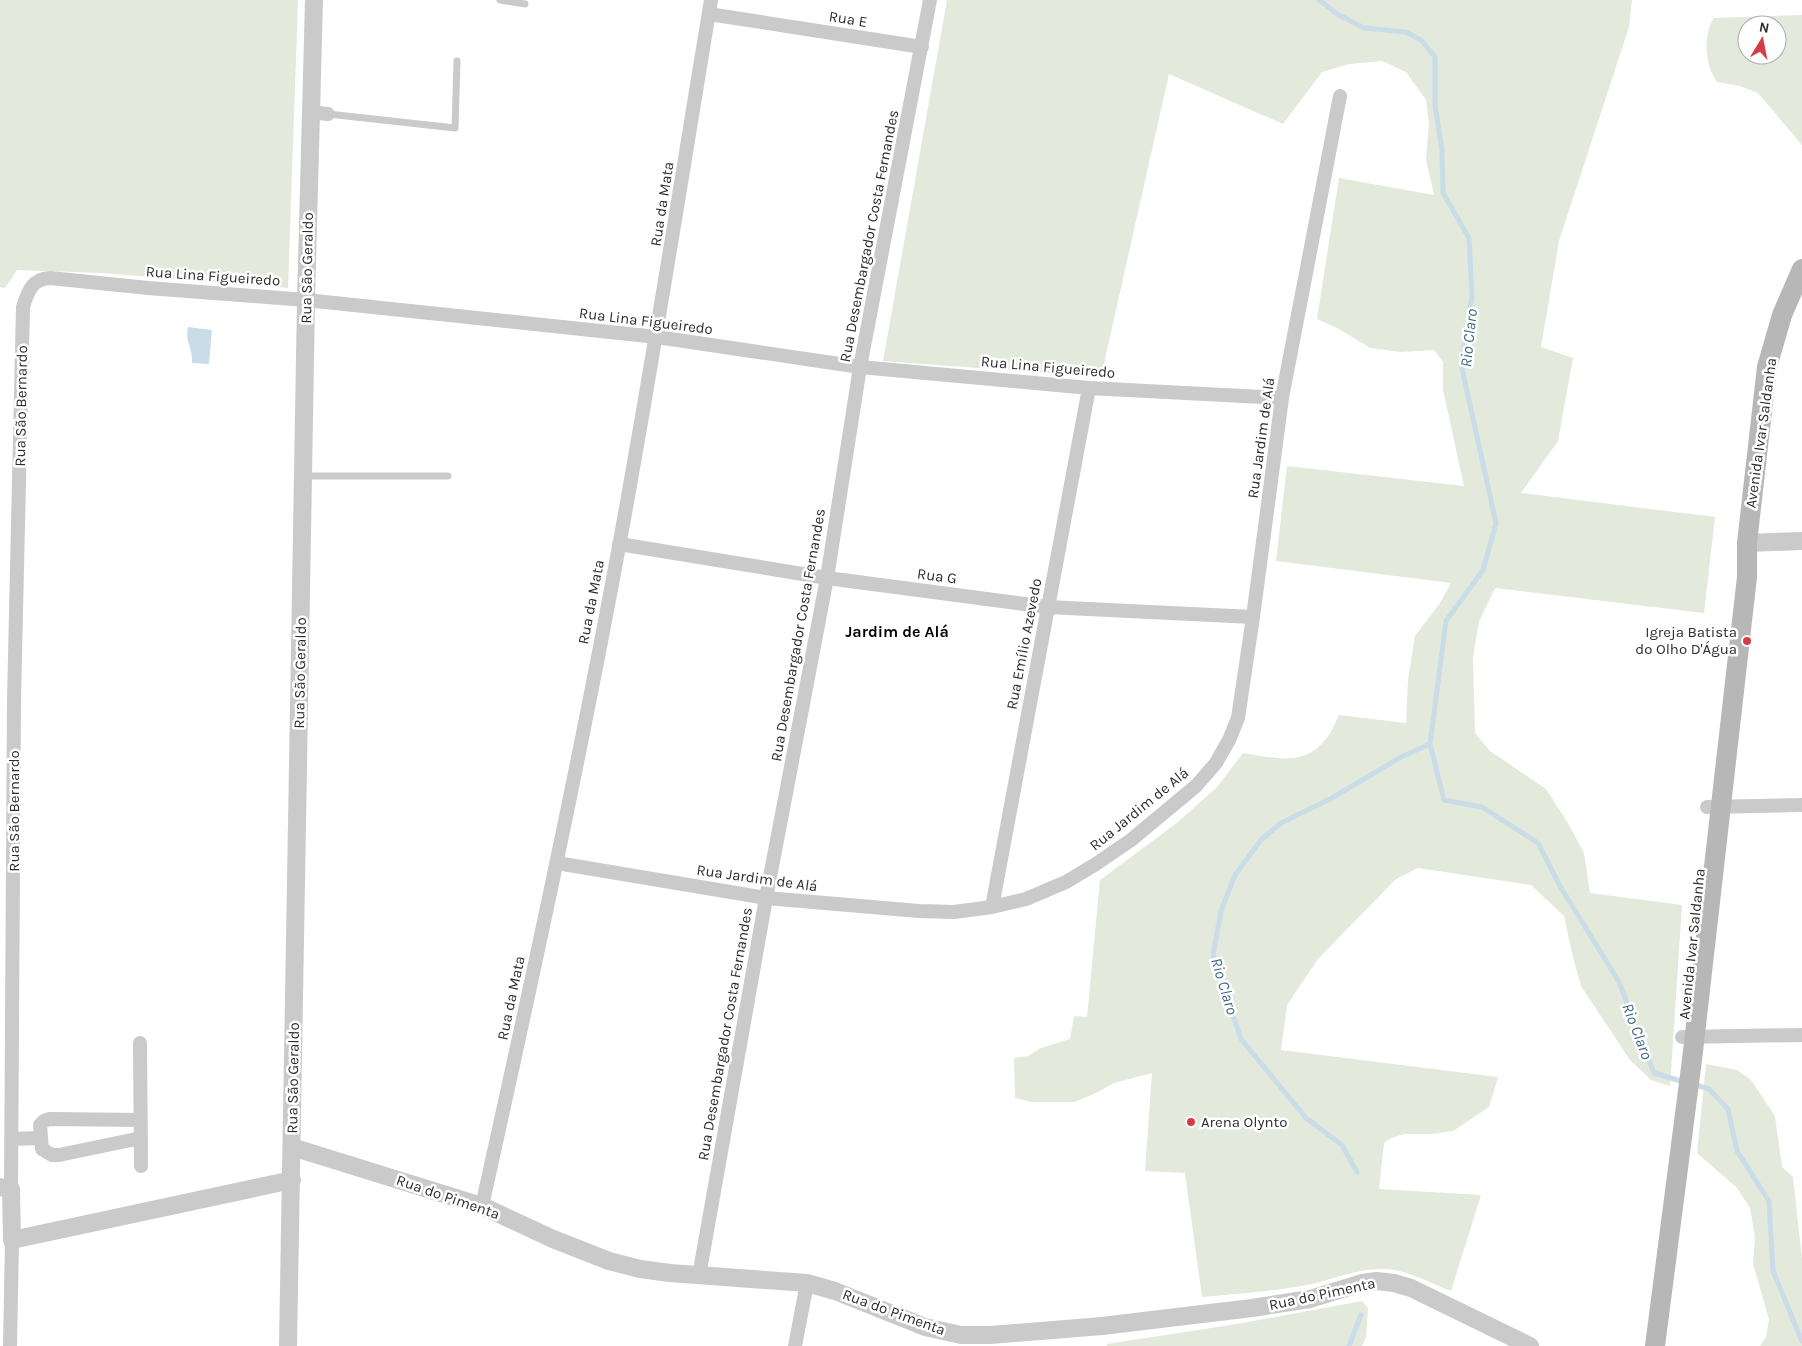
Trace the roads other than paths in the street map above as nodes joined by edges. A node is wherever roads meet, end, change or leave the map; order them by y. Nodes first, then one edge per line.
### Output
1 (314, 0) edge
2 (500, 0) edge
3 (930, 0) edge
4 (525, 4) dead end
5 (710, 7) edge
6 (922, 47) junction
7 (457, 61) dead end
8 (1340, 96) dead end
9 (319, 113) junction
10 (1802, 269) edge
11 (306, 300) junction
12 (23, 307) joint
13 (657, 338) junction
14 (860, 367) junction
15 (1089, 388) junction
16 (1282, 398) junction
17 (303, 476) junction
18 (448, 476) dead end
19 (1802, 541) edge
20 (1746, 543) junction
21 (619, 544) junction
22 (827, 578) junction
23 (1047, 607) junction
24 (1253, 617) junction
25 (1802, 805) edge
26 (1714, 807) junction
27 (557, 863) junction
28 (766, 898) junction
29 (992, 907) junction
30 (1802, 1034) edge
31 (1689, 1037) junction
32 (140, 1043) dead end
33 (1680, 1104) junction
34 (141, 1120) junction
35 (40, 1138) junction
36 (141, 1138) junction
37 (11, 1139) junction
38 (292, 1147) junction
39 (141, 1166) dead end
40 (292, 1180) junction
41 (5, 1188) edge
42 (482, 1206) junction
43 (8, 1252) edge
44 (699, 1276) junction
45 (807, 1283) junction
46 (973, 1341) edge
47 (10, 1346) edge
48 (288, 1346) edge
49 (796, 1346) edge
50 (1530, 1346) edge
51 (1643, 1346) edge
52 (1655, 1346) edge

1 - 9 street, Rua São Geraldo
2 - 4 lane
3 - 6 street, Rua Desembargador Costa Fernandes
5 - 6 street, Rua E
5 - 13 street, Rua da Mata
6 - 14 street, Rua Desembargador Costa Fernandes
7 - 9 lane
8 - 16 street, Rua Jardim de Alá
9 - 11 street, Rua São Geraldo
10 - 20 main road, Avenida Ivar Saldanha
11 - 12 street, Rua Lina Figueiredo
11 - 13 street, Rua Lina Figueiredo
11 - 17 street, Rua São Geraldo
12 - 37 street, Rua São Bernardo
13 - 14 street, Rua Lina Figueiredo
13 - 21 street, Rua da Mata
14 - 15 street, Rua Lina Figueiredo
14 - 22 street, Rua Desembargador Costa Fernandes
15 - 16 street, Rua Lina Figueiredo
15 - 23 street, Rua Emílio Azevedo
16 - 24 street, Rua Jardim de Alá
17 - 18 lane
17 - 38 street, Rua São Geraldo
19 - 20 street
20 - 26 main road, Avenida Ivar Saldanha
21 - 22 street, Rua G
21 - 27 street, Rua da Mata
22 - 23 street, Rua G
22 - 28 street, Rua Desembargador Costa Fernandes
23 - 24 street, Rua G
23 - 29 street, Rua Emílio Azevedo
24 - 29 street, Rua Jardim de Alá
25 - 26 street
26 - 31 main road, Avenida Ivar Saldanha
27 - 28 street, Rua Jardim de Alá
27 - 42 street, Rua da Mata
28 - 29 street, Rua Jardim de Alá
28 - 44 street, Rua Desembargador Costa Fernandes
30 - 31 street
31 - 33 main road, Avenida Ivar Saldanha
32 - 34 street
33 - 51 main road, Avenida Ivar Saldanha
33 - 52 main road, Avenida Ivar Saldanha
34 - 35 street
34 - 36 street
35 - 36 street
35 - 37 street
36 - 39 street
37 - 41 street, Rua São Bernardo
38 - 40 street, Rua São Geraldo
38 - 42 street, Rua do Pimenta
40 - 43 street
40 - 48 street, Rua São Geraldo
41 - 43 street, Rua São Bernardo
42 - 44 street, Rua do Pimenta
43 - 47 street, Rua São Bernardo
44 - 45 street, Rua do Pimenta
45 - 46 street, Rua do Pimenta
45 - 49 street
46 - 50 street, Rua do Pimenta

